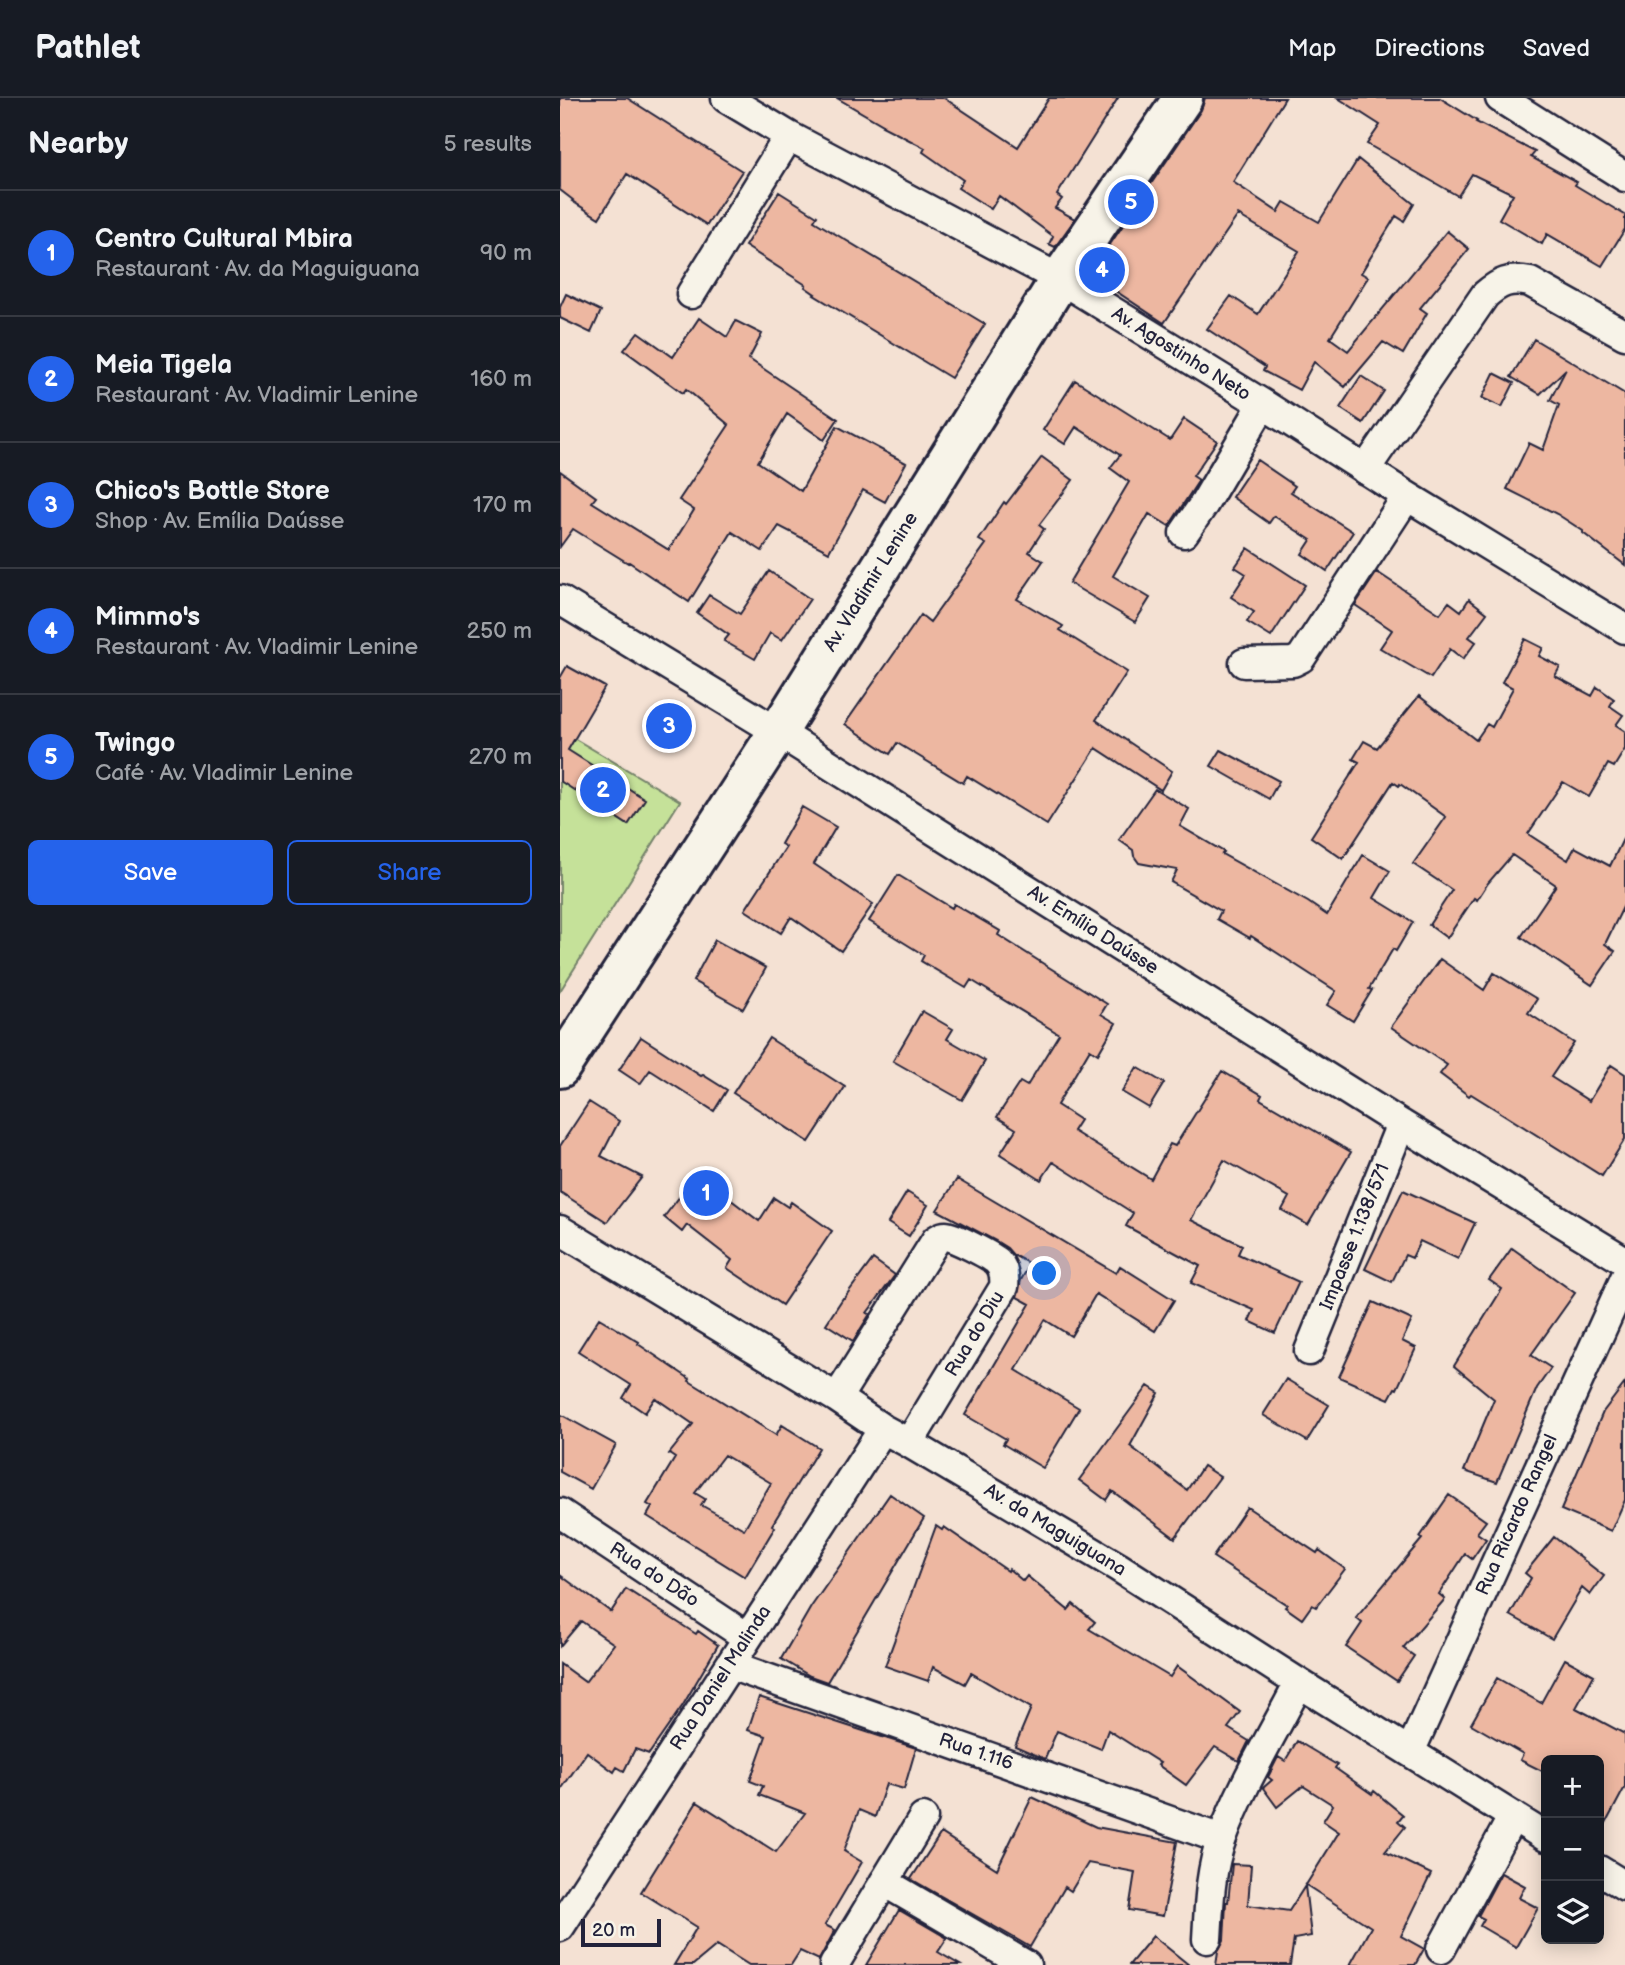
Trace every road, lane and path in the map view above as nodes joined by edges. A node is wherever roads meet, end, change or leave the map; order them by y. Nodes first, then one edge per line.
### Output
1 (1183, 98) edge
2 (1500, 98) edge
3 (738, 101) edge
4 (789, 136) junction
5 (1625, 177) edge
6 (1060, 279) junction
7 (691, 294) dead end
8 (1625, 335) edge
9 (1262, 404) junction
10 (1365, 470) junction
11 (1406, 496) junction
12 (1184, 533) dead end
13 (560, 600) edge
14 (1625, 629) edge
15 (1244, 663) dead end
16 (778, 732) junction
17 (560, 1068) edge
18 (1401, 1124) junction
19 (560, 1230) edge
20 (1625, 1261) edge
21 (1625, 1278) edge
22 (1309, 1351) dead end
23 (836, 1398) junction
24 (883, 1429) junction
25 (909, 1443) junction
26 (560, 1513) edge
27 (747, 1637) junction
28 (730, 1665) junction
29 (1299, 1683) junction
30 (1410, 1752) junction
31 (1513, 1816) junction
32 (923, 1818) dead end
33 (1541, 1834) edge
34 (1221, 1839) junction
35 (1604, 1873) edge
36 (884, 1882) junction
37 (1625, 1886) edge
38 (560, 1927) edge
39 (1207, 1939) dead end
40 (1441, 1949) dead end
41 (834, 1965) edge
42 (1026, 1965) edge

1 - 6 main road, Av. Vladimir Lenine
2 - 5 street
3 - 4 street, Av. Agostinho Neto
4 - 6 street, Av. Agostinho Neto
4 - 7 street
6 - 9 street, Av. Agostinho Neto
6 - 16 main road, Av. Vladimir Lenine
8 - 10 street
9 - 10 street, Av. Agostinho Neto
9 - 12 street
10 - 11 street, Av. Agostinho Neto
11 - 14 street, Av. Agostinho Neto
11 - 15 street
13 - 16 street, Av. Emília Daússe
16 - 17 main road, Av. Vladimir Lenine
16 - 18 street, Av. Emília Daússe
18 - 20 street, Av. Emília Daússe
18 - 22 street, Impasse 1.138/571
19 - 23 street, Av. da Maguiguana
21 - 30 street, Rua Ricardo Rangel
23 - 24 street, Av. da Maguiguana
23 - 25 street, Rua do Diu
24 - 25 street, Av. da Maguiguana
24 - 27 street, Rua Daniel Malinda
25 - 29 street, Av. da Maguiguana
26 - 27 street, Rua do Dão
27 - 28 street, Rua Daniel Malinda
28 - 34 street, Rua 1.116
28 - 38 street, Rua Daniel Malinda
29 - 30 street, Av. da Maguiguana
29 - 34 street
30 - 31 street, Av. da Maguiguana
31 - 33 street, Av. da Maguiguana
31 - 40 street
32 - 36 street
34 - 39 street
35 - 37 street
36 - 41 street
36 - 42 street

